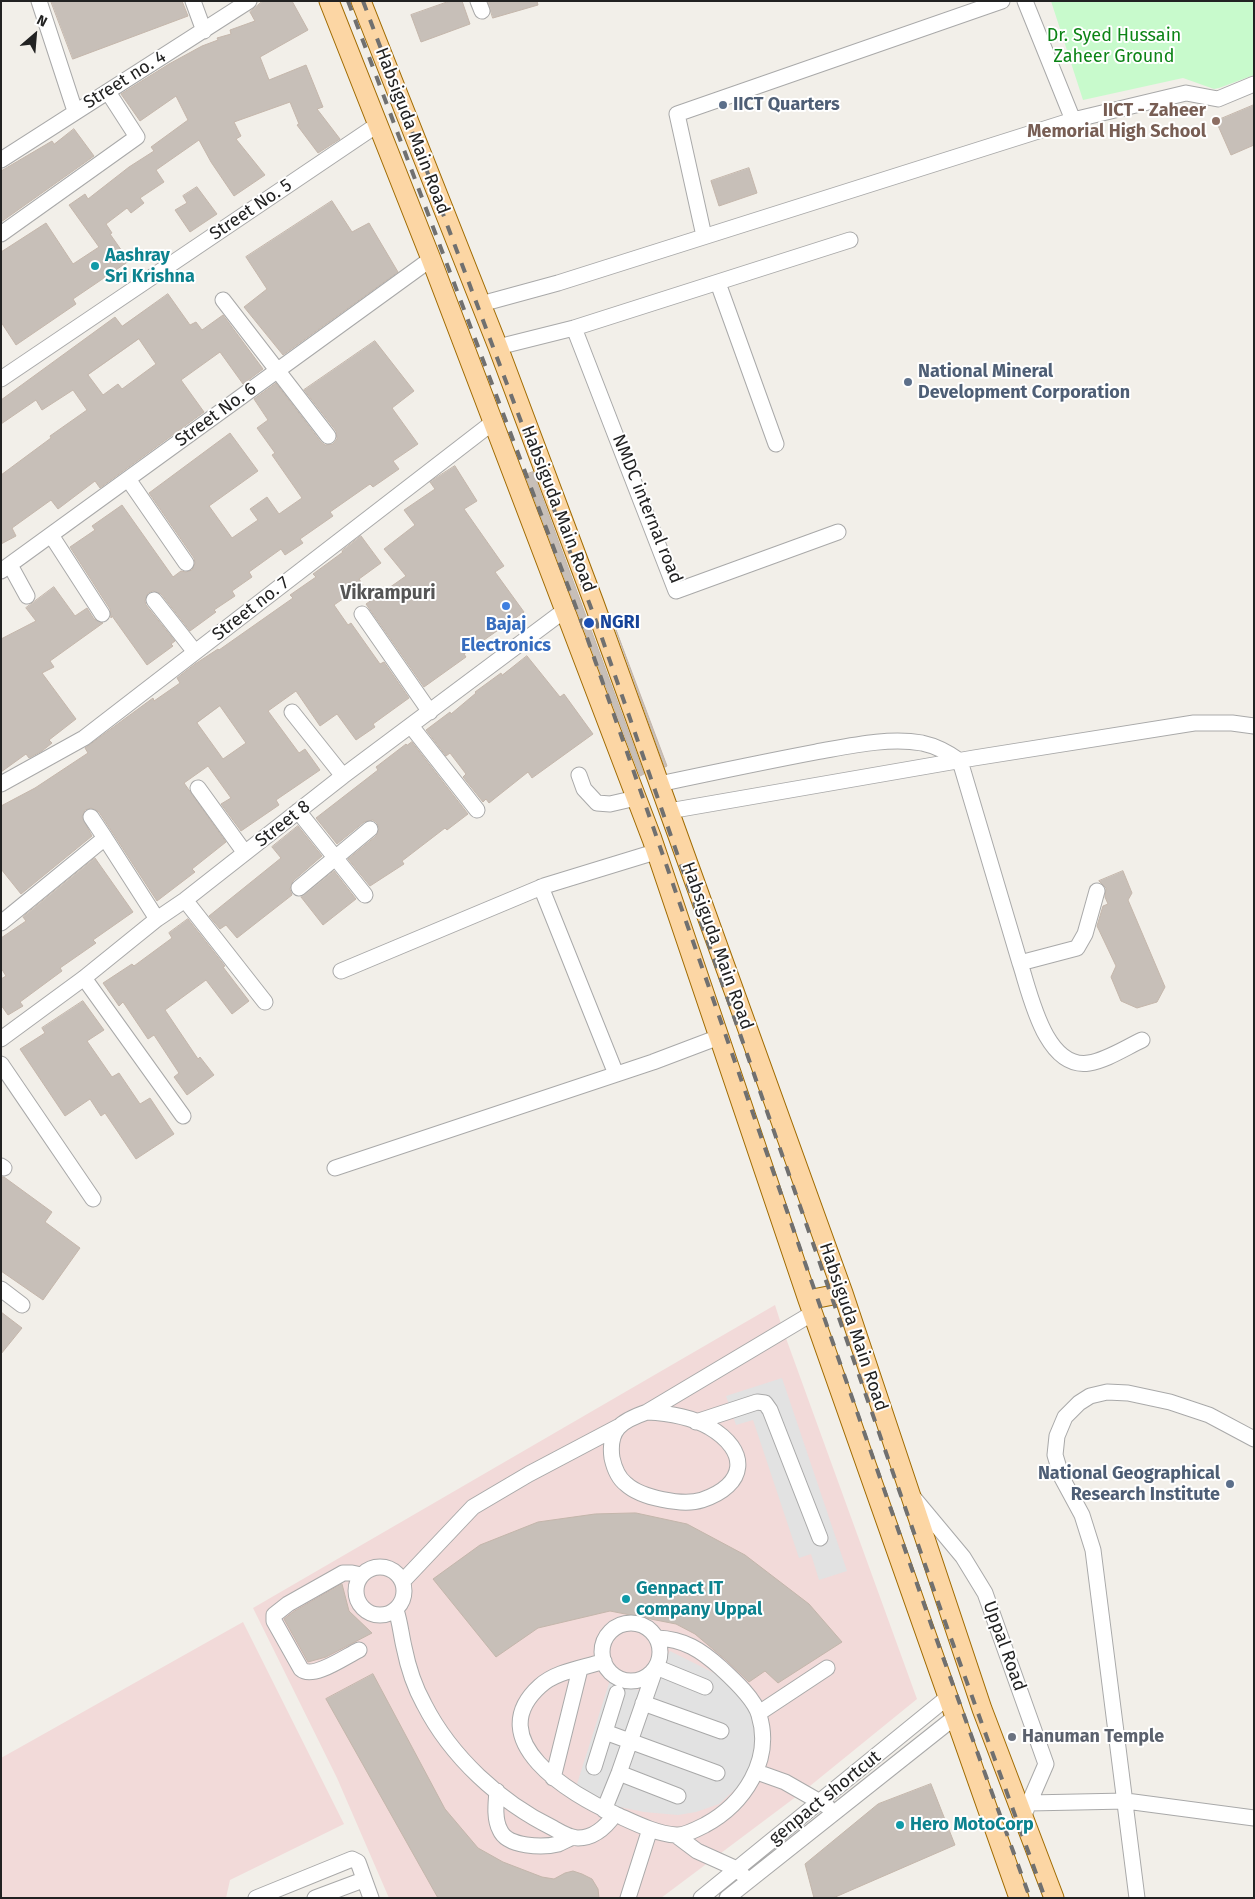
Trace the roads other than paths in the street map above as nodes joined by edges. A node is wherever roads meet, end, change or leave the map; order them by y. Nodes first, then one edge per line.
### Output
1 (39, 1) edge
2 (193, 1) edge
3 (249, 1) edge
4 (329, 1) edge
5 (361, 1) edge
6 (1002, 1) edge
7 (1025, 1) edge
8 (204, 31) junction
9 (1254, 84) edge
10 (108, 92) junction
11 (75, 111) junction
12 (1073, 120) junction
13 (377, 125) junction
14 (1, 160) edge
15 (1, 234) edge
16 (704, 236) junction
17 (850, 240) dead end
18 (431, 259) junction
19 (718, 283) junction
20 (223, 300) dead end
21 (481, 304) junction
22 (574, 328) junction
23 (498, 347) junction
24 (278, 370) junction
25 (1, 379) edge
26 (492, 422) junction
27 (328, 436) dead end
28 (776, 444) dead end
29 (128, 479) junction
30 (838, 532) dead end
31 (51, 535) junction
32 (186, 563) dead end
33 (6, 568) edge
34 (27, 596) dead end
35 (154, 600) dead end
36 (565, 610) junction
37 (102, 614) dead end
38 (362, 614) dead end
39 (195, 652) junction
40 (292, 712) dead end
41 (430, 712) junction
42 (411, 726) junction
43 (1254, 726) edge
44 (960, 761) junction
45 (579, 775) dead end
46 (343, 776) junction
47 (1, 784) edge
48 (659, 784) junction
49 (198, 788) dead end
50 (636, 798) junction
51 (477, 810) dead end
52 (298, 811) junction
53 (669, 811) junction
54 (90, 817) dead end
55 (370, 829) dead end
56 (105, 838) junction
57 (655, 852) junction
58 (245, 853) junction
59 (336, 856) junction
60 (541, 887) junction
61 (299, 888) dead end
62 (1097, 891) dead end
63 (365, 895) dead end
64 (185, 900) junction
65 (157, 919) junction
66 (1, 924) edge
67 (1020, 963) junction
68 (341, 970) dead end
69 (84, 978) junction
70 (265, 1002) dead end
71 (719, 1037) junction
72 (1, 1039) edge
73 (1142, 1040) dead end
74 (1, 1064) edge
75 (616, 1074) junction
76 (183, 1116) dead end
77 (335, 1168) dead end
78 (92, 1199) dead end
79 (1, 1289) edge
80 (843, 1293) junction
81 (22, 1305) dead end
82 (811, 1306) junction
83 (647, 1412) junction
84 (696, 1422) junction
85 (618, 1427) junction
86 (1254, 1439) edge
87 (909, 1492) junction
88 (820, 1538) dead end
89 (361, 1575) junction
90 (403, 1581) junction
91 (396, 1610) junction
92 (657, 1638) junction
93 (359, 1650) dead end
94 (604, 1661) junction
95 (656, 1667) junction
96 (827, 1668) dead end
97 (580, 1669) junction
98 (705, 1687) dead end
99 (618, 1693) dead end
100 (948, 1697) junction
101 (643, 1703) junction
102 (759, 1713) junction
103 (955, 1717) junction
104 (721, 1731) dead end
105 (605, 1732) junction
106 (630, 1741) junction
107 (594, 1767) dead end
108 (757, 1772) junction
109 (619, 1773) junction
110 (717, 1773) dead end
111 (554, 1778) junction
112 (497, 1791) junction
113 (678, 1796) dead end
114 (1126, 1801) junction
115 (821, 1802) junction
116 (1026, 1810) junction
117 (836, 1811) junction
118 (609, 1812) junction
119 (1254, 1818) edge
120 (650, 1829) junction
121 (677, 1836) junction
122 (572, 1837) junction
123 (736, 1869) junction
124 (363, 1880) junction
125 (748, 1881) junction
126 (256, 1898) edge
127 (314, 1898) edge
128 (371, 1898) edge
129 (628, 1898) edge
130 (701, 1898) edge
131 (727, 1898) edge
132 (1019, 1898) edge
133 (1054, 1898) edge
134 (1137, 1898) edge

1 - 11 street
2 - 8 street
3 - 8 street, Street no. 4
4 - 13 main road, Habsiguda Main Road
5 - 21 main road, Habsiguda Main Road
6 - 16 street
7 - 12 street
8 - 10 street, Street no. 4
9 - 12 street
10 - 11 street, Street no. 4
10 - 15 street
11 - 14 street, Street no. 4
12 - 16 street
13 - 18 main road, Habsiguda Main Road
13 - 25 street, Street No. 5
16 - 21 street
17 - 19 street
18 - 24 street, Street No. 6
18 - 26 main road, Habsiguda Main Road
19 - 22 street
19 - 28 street
20 - 24 street
21 - 23 main road, Habsiguda Main Road
22 - 23 street
22 - 30 street, NMDC internal road
23 - 48 main road, Habsiguda Main Road
24 - 27 street
24 - 29 street, Street No. 6
26 - 36 main road, Habsiguda Main Road
26 - 39 street, Street no. 7
29 - 31 street, Street No. 6
29 - 32 street
31 - 33 street, Street No. 6
31 - 37 street
33 - 34 street
35 - 39 street
36 - 41 street, Street 8
36 - 50 main road, Habsiguda Main Road
38 - 41 street
39 - 47 street, Street no. 7
40 - 46 street
41 - 42 street, Street 8
42 - 46 street, Street 8
42 - 51 street
43 - 44 street
44 - 48 street
44 - 53 street
44 - 67 street
45 - 50 street
46 - 52 street, Street 8
48 - 53 main road, Habsiguda Main Road
49 - 58 street
50 - 57 main road, Habsiguda Main Road
52 - 58 street, Street 8
52 - 59 street
53 - 80 main road, Habsiguda Main Road
54 - 56 street
55 - 59 street
56 - 65 street
56 - 66 street
57 - 60 street
57 - 71 main road, Habsiguda Main Road
58 - 64 street, Street 8
59 - 61 street
59 - 63 street
60 - 68 street
60 - 75 street
62 - 67 street
64 - 65 street, Street 8
64 - 70 street
65 - 69 street, Street 8
67 - 73 street
69 - 72 street, Street 8
69 - 76 street
71 - 75 street
71 - 82 main road, Habsiguda Main Road
74 - 78 street
75 - 77 street
79 - 81 street
80 - 82 main road
80 - 87 main road, Habsiguda Main Road
82 - 83 street
82 - 100 main road, Habsiguda Main Road
83 - 84 street
83 - 85 street
84 - 85 street
84 - 88 street
85 - 90 street
86 - 114 street
87 - 116 main road, Habsiguda Main Road
87 - 116 street, Uppal Road
89 - 90 street
89 - 91 street
89 - 93 street
90 - 91 street
91 - 112 street
92 - 94 street
92 - 95 street
92 - 102 street
94 - 95 street
94 - 97 street
95 - 98 street
95 - 101 street
96 - 102 street
97 - 111 street
97 - 111 street
99 - 105 street
100 - 103 main road, Habsiguda Main Road
100 - 115 street, genpact shortcut
101 - 104 street
101 - 106 street
102 - 108 street
103 - 117 street
103 - 132 main road, Habsiguda Main Road
105 - 106 street
105 - 107 street
106 - 109 street
106 - 110 street
108 - 115 street
108 - 121 street
109 - 113 street
109 - 118 street
111 - 118 street
112 - 122 street
112 - 122 street
114 - 116 street
114 - 119 street
114 - 134 street
115 - 117 street
115 - 123 street, genpact shortcut
116 - 133 main road, Habsiguda Main Road
117 - 125 street
118 - 120 street
118 - 122 street
120 - 121 street
120 - 129 street
121 - 123 street
123 - 125 street
123 - 130 street, genpact shortcut
124 - 126 street
124 - 127 street
124 - 128 street
125 - 131 street

